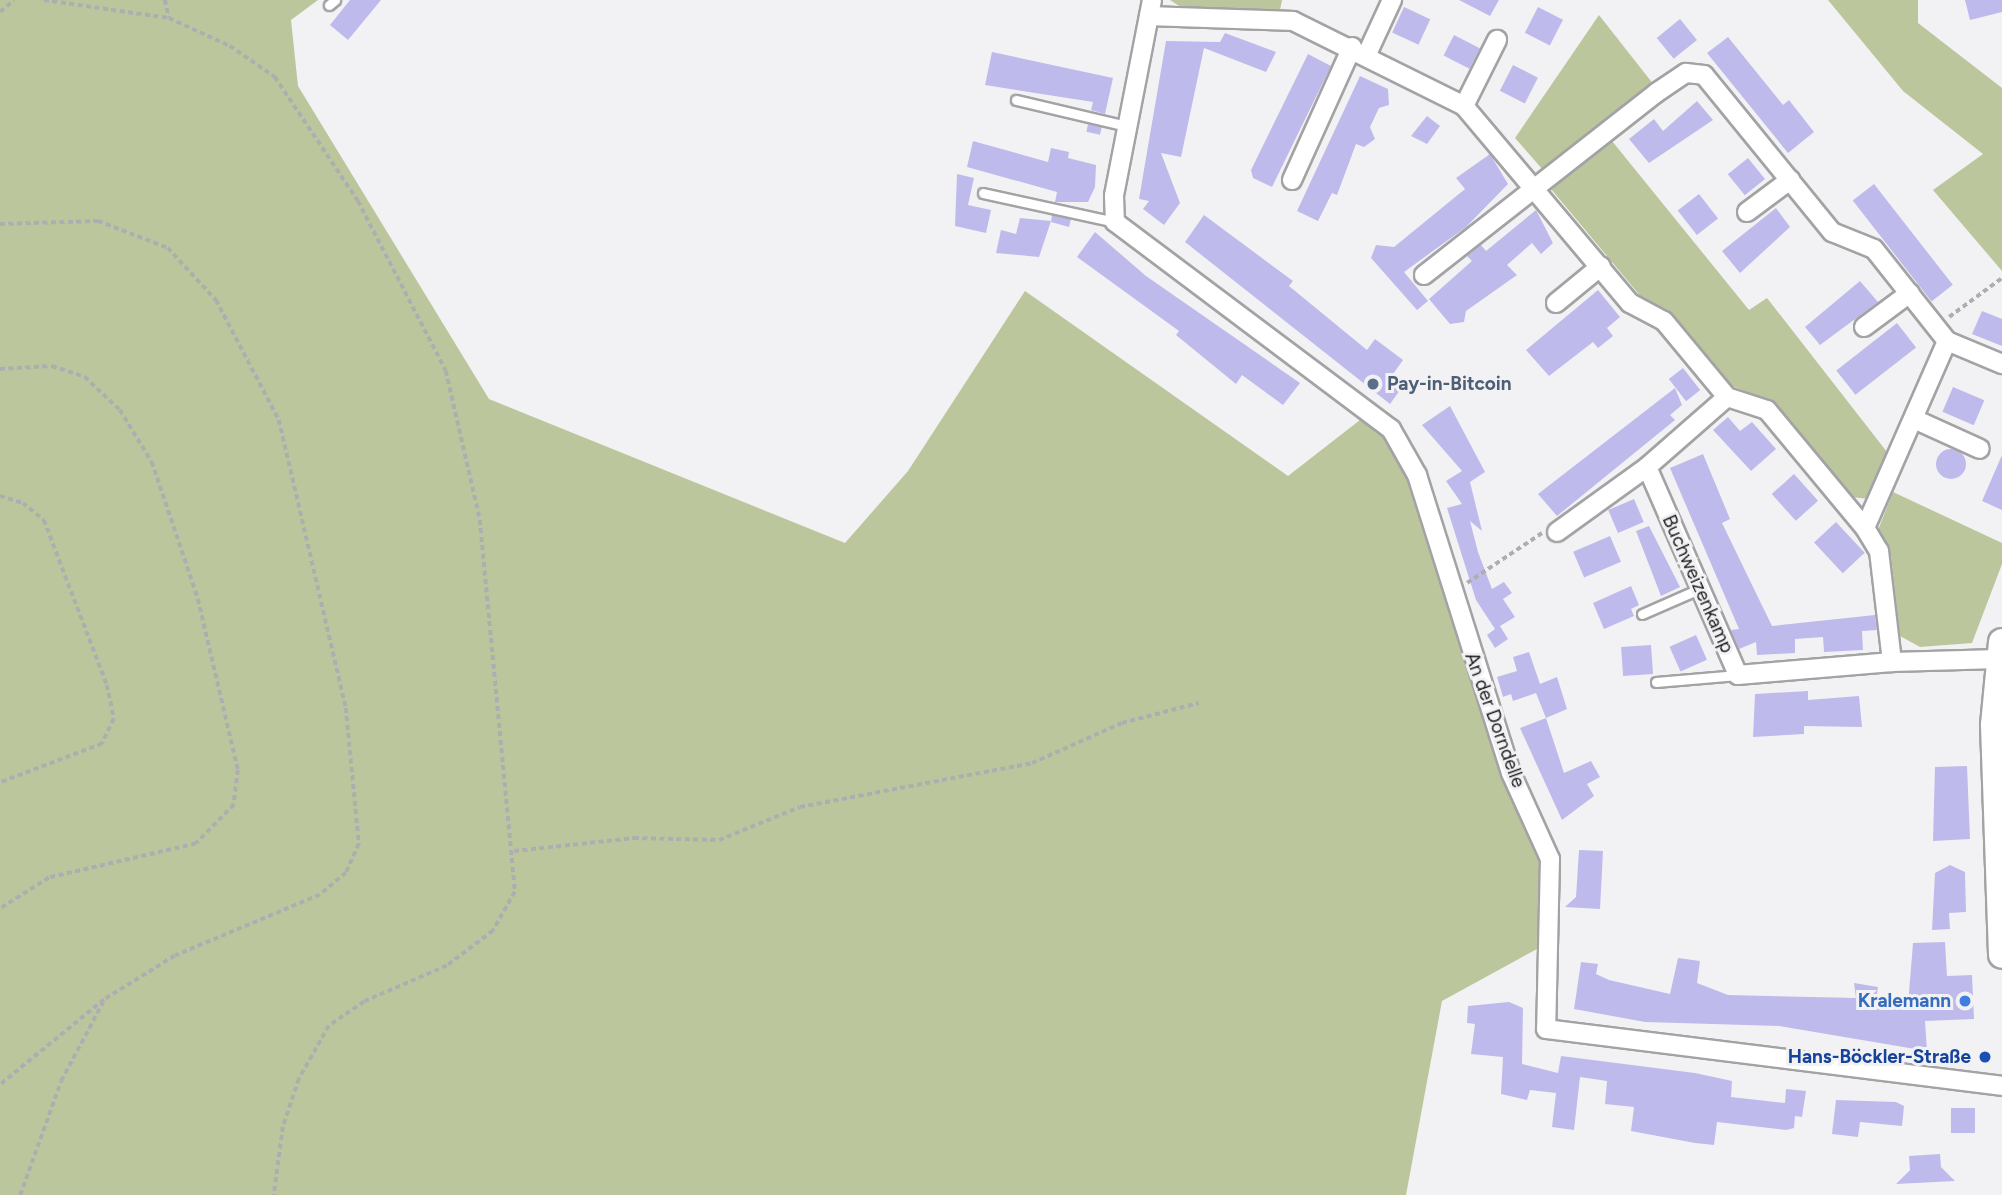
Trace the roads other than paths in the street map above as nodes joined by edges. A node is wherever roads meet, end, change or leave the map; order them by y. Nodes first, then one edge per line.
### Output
1 (1392, 0) edge
2 (1151, 8) edge
3 (1497, 40) dead end
4 (1359, 51) junction
5 (1016, 100) dead end
6 (1464, 106) junction
7 (1127, 126) junction
8 (1292, 180) dead end
9 (1790, 180) junction
10 (1537, 184) junction
11 (983, 192) dead end
12 (1747, 212) dead end
13 (1115, 222) junction
14 (1601, 266) junction
15 (1424, 275) dead end
16 (1910, 293) junction
17 (1556, 303) dead end
18 (1864, 327) dead end
19 (1942, 334) junction
20 (2002, 364) edge
21 (1727, 397) junction
22 (1914, 419) junction
23 (1980, 449) dead end
24 (1647, 467) junction
25 (1865, 528) junction
26 (1557, 531) road end
27 (1699, 589) junction
28 (1642, 614) dead end
29 (2001, 650) edge
30 (1892, 662) junction
31 (1738, 676) junction
32 (1656, 682) dead end
33 (2002, 955) edge
34 (2002, 1086) edge

1 - 4 street
2 - 4 street
2 - 7 street
3 - 6 street
4 - 6 street
4 - 8 street
5 - 7 lane
6 - 10 street
7 - 13 street
9 - 10 street
9 - 12 street
9 - 16 street
10 - 14 street
10 - 15 street
11 - 13 lane, An der Dorndelle
13 - 34 street, An der Dorndelle
14 - 17 street
14 - 21 street
16 - 18 street
16 - 19 street
19 - 20 street
19 - 22 street
21 - 24 street
21 - 25 street
22 - 23 street
22 - 25 street
24 - 26 street
24 - 27 street, Buchweizenkamp
25 - 30 street
27 - 28 lane
27 - 31 street, Buchweizenkamp
29 - 30 street, Buchweizenkamp
29 - 33 main road
30 - 31 street, Buchweizenkamp
31 - 32 lane

